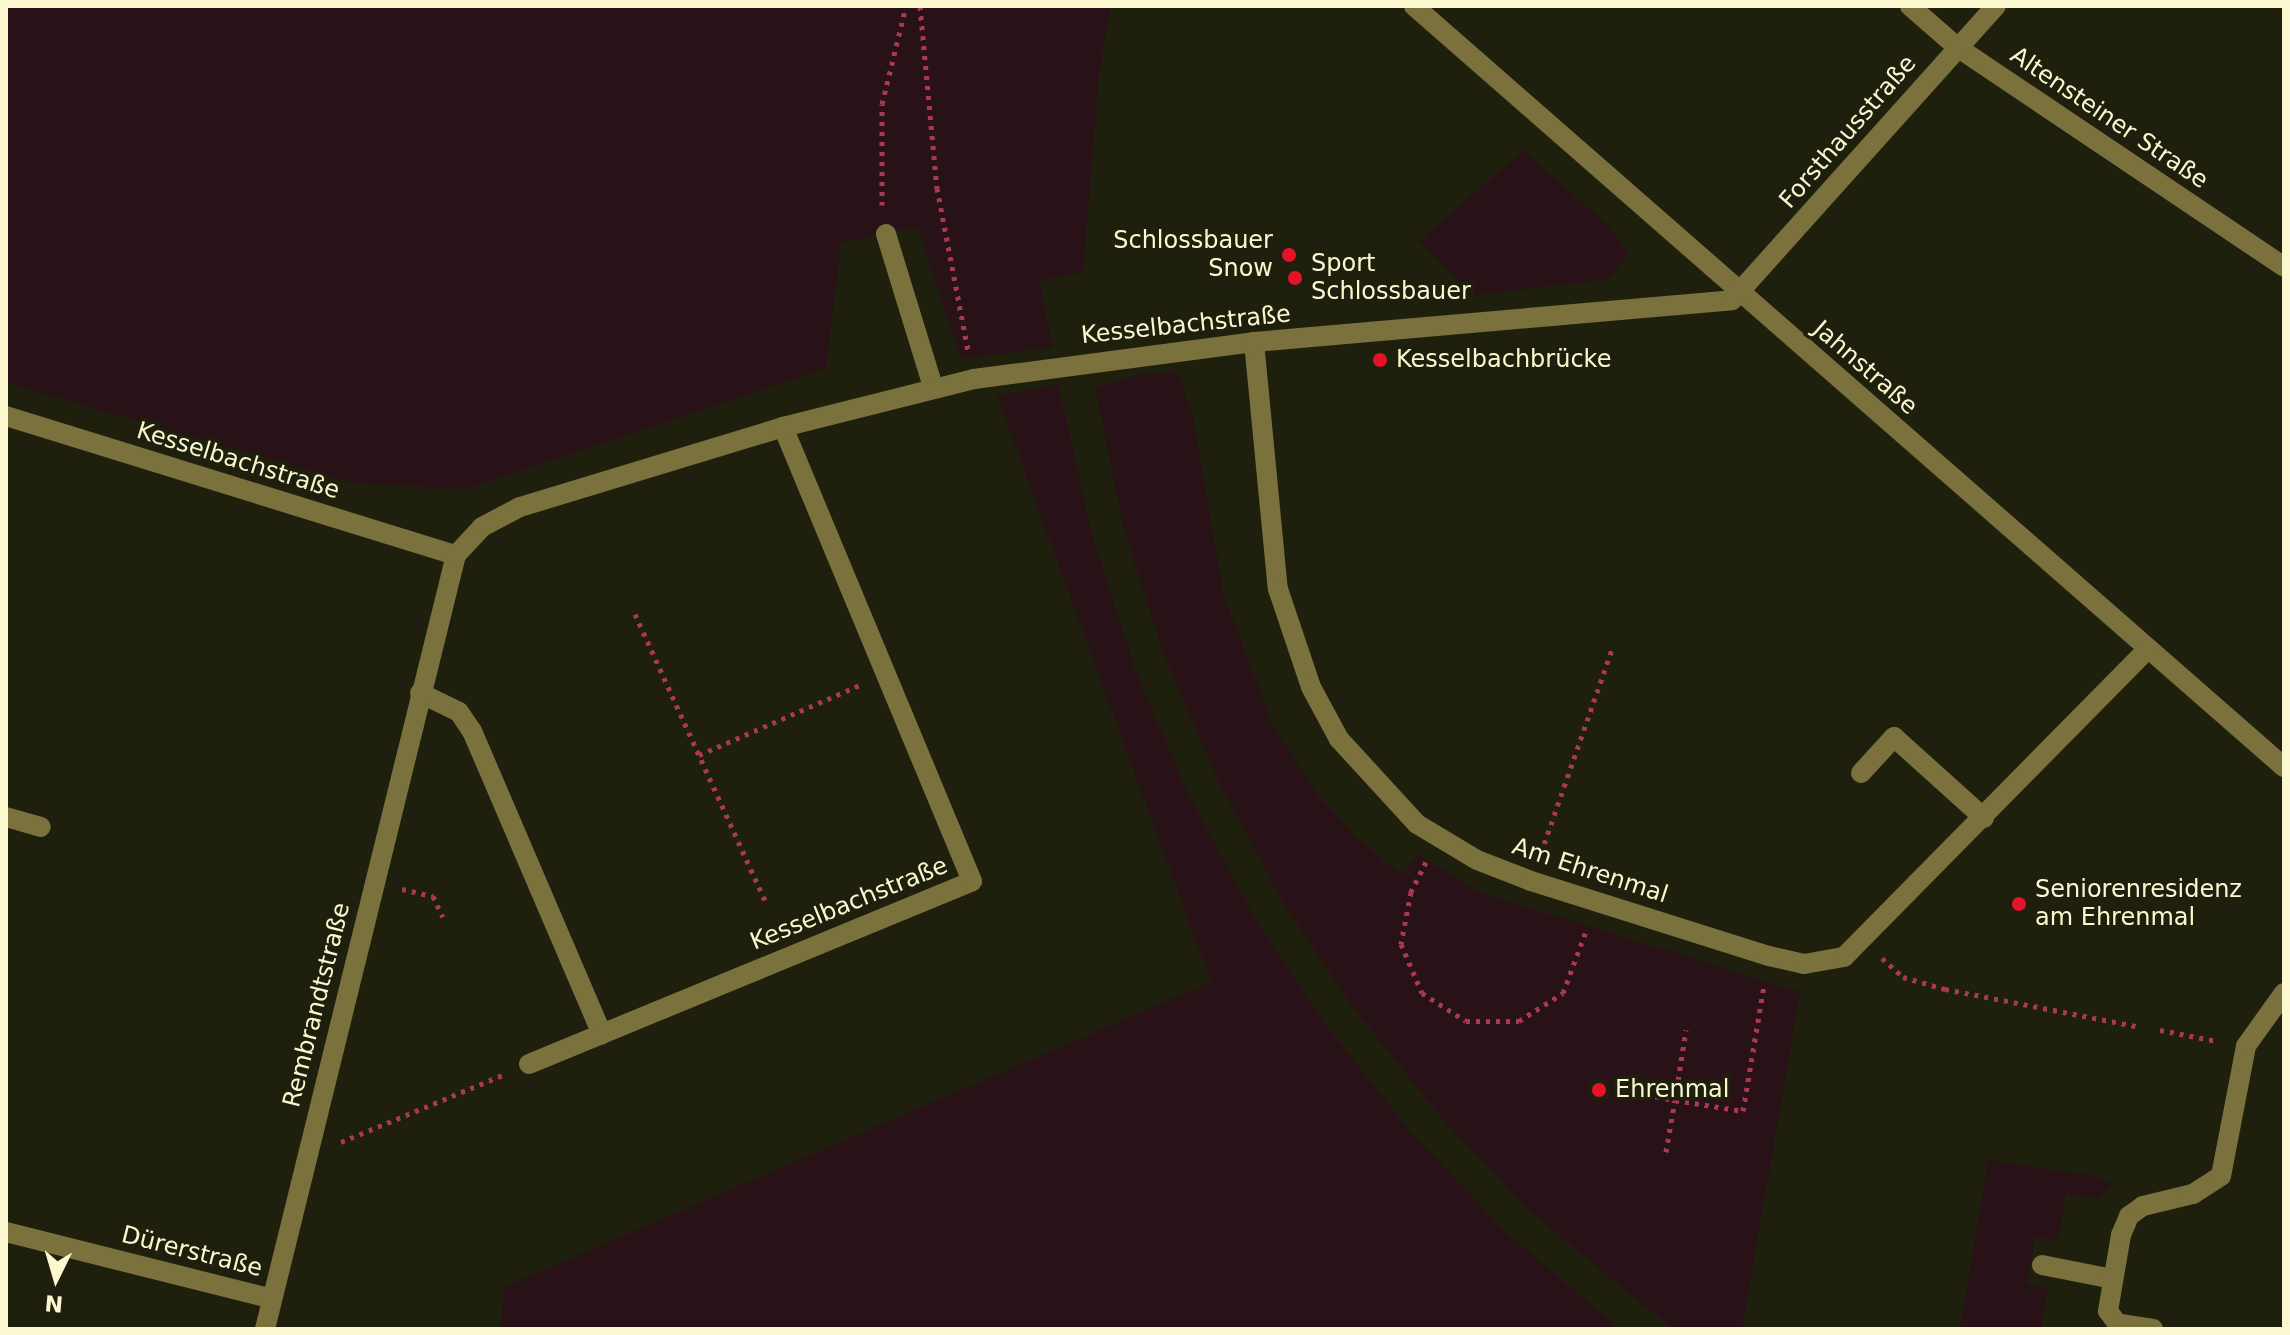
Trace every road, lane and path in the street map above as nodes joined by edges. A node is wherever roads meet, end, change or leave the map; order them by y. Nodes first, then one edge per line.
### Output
1 (906, 6) edge
2 (920, 6) edge
3 (1414, 6) edge
4 (1910, 6) edge
5 (1996, 6) edge
6 (1957, 47) junction
7 (886, 234) joint
8 (2284, 267) edge
9 (1741, 294) junction
10 (1254, 342) junction
11 (974, 379) junction
12 (933, 387) junction
13 (6, 416) edge
14 (783, 427) junction
15 (456, 555) junction
16 (635, 614) dead end
17 (1612, 649) dead end
18 (2148, 649) junction
19 (888, 673) junction
20 (420, 693) junction
21 (699, 755) junction
22 (2284, 767) edge
23 (1861, 773) dead end
24 (6, 817) edge
25 (1984, 818) junction
26 (41, 827) dead end
27 (1437, 839) junction
28 (1531, 881) junction
29 (374, 882) junction
30 (765, 901) dead end
31 (1593, 901) junction
32 (443, 917) dead end
33 (1864, 941) junction
34 (1769, 956) junction
35 (2284, 993) edge
36 (2136, 1026) dead end
37 (1686, 1030) dead end
38 (2160, 1030) dead end
39 (602, 1034) junction
40 (2246, 1046) junction
41 (529, 1064) joint
42 (1626, 1091) dead end
43 (1675, 1100) junction
44 (1666, 1152) dead end
45 (307, 1156) junction
46 (6, 1232) edge
47 (2042, 1265) dead end
48 (2113, 1279) junction
49 (272, 1299) junction
50 (265, 1329) edge
51 (2153, 1329) edge

1 - 7 path
2 - 11 path
3 - 9 street, Jahnstraße
4 - 6 street, Altensteiner Straße
5 - 6 street, Forsthausstraße
6 - 8 street, Altensteiner Straße
6 - 9 street, Forsthausstraße
7 - 12 street
9 - 10 street, Kesselbachstraße
9 - 18 street, Jahnstraße
10 - 11 street, Kesselbachstraße
10 - 27 street, Am Ehrenmal
11 - 12 street, Kesselbachstraße
12 - 14 street, Kesselbachstraße
13 - 15 street, Kesselbachstraße
14 - 15 street, Kesselbachstraße
14 - 19 street, Kesselbachstraße
15 - 20 street, Kesselbachstraße
16 - 21 path
17 - 28 path
18 - 22 street, Jahnstraße
18 - 25 street, Am Ehrenmal
19 - 21 path
19 - 39 street, Kesselbachstraße
20 - 29 street, Rembrandtstraße
20 - 39 street
21 - 30 path
23 - 25 street
24 - 26 street
25 - 33 street, Am Ehrenmal
27 - 28 street, Am Ehrenmal
27 - 31 path
28 - 31 street, Am Ehrenmal
29 - 32 path
29 - 45 street, Rembrandtstraße
31 - 34 street, Am Ehrenmal
33 - 34 street, Am Ehrenmal
33 - 36 path
34 - 43 path
35 - 40 street
37 - 43 path
38 - 40 path
39 - 41 street, Kesselbachstraße
40 - 48 street
41 - 45 path
42 - 43 path
43 - 44 path
45 - 49 street, Rembrandtstraße
46 - 49 street, Dürerstraße
47 - 48 street
48 - 51 street
49 - 50 street, Rembrandtstraße

